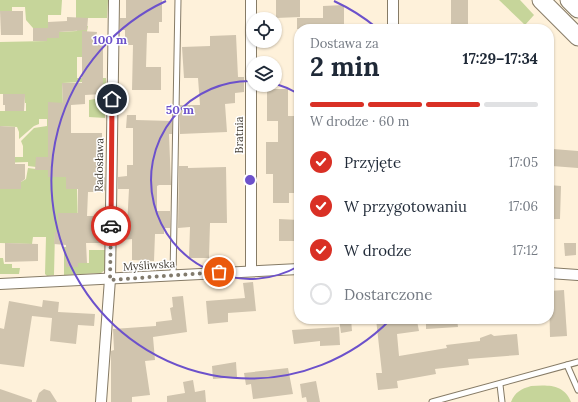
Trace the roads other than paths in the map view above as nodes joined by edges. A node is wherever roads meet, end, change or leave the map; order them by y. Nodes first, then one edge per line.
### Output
1 (114, 0) edge
2 (178, 0) edge
3 (251, 0) edge
4 (393, 0) edge
5 (541, 0) edge
6 (569, 0) edge
7 (578, 9) edge
8 (392, 24) edge
9 (578, 37) edge
10 (294, 269) edge
11 (250, 270) junction
12 (554, 273) edge
13 (578, 275) edge
14 (173, 276) junction
15 (110, 280) junction
16 (0, 284) edge
17 (578, 362) edge
18 (567, 365) junction
19 (500, 384) junction
20 (578, 390) edge
21 (101, 402) edge
22 (432, 402) edge
23 (502, 402) edge

1 - 15 street, Radosława
2 - 14 lane
3 - 11 street, Bratnia
4 - 8 street
5 - 9 main road
6 - 7 main road
10 - 11 street, Myśliwska
11 - 14 street, Myśliwska
12 - 13 street
14 - 15 street, Myśliwska
15 - 16 street, Myśliwska
15 - 21 street, Radosława
17 - 18 lane
18 - 19 lane
18 - 20 lane
19 - 22 lane
19 - 23 lane

